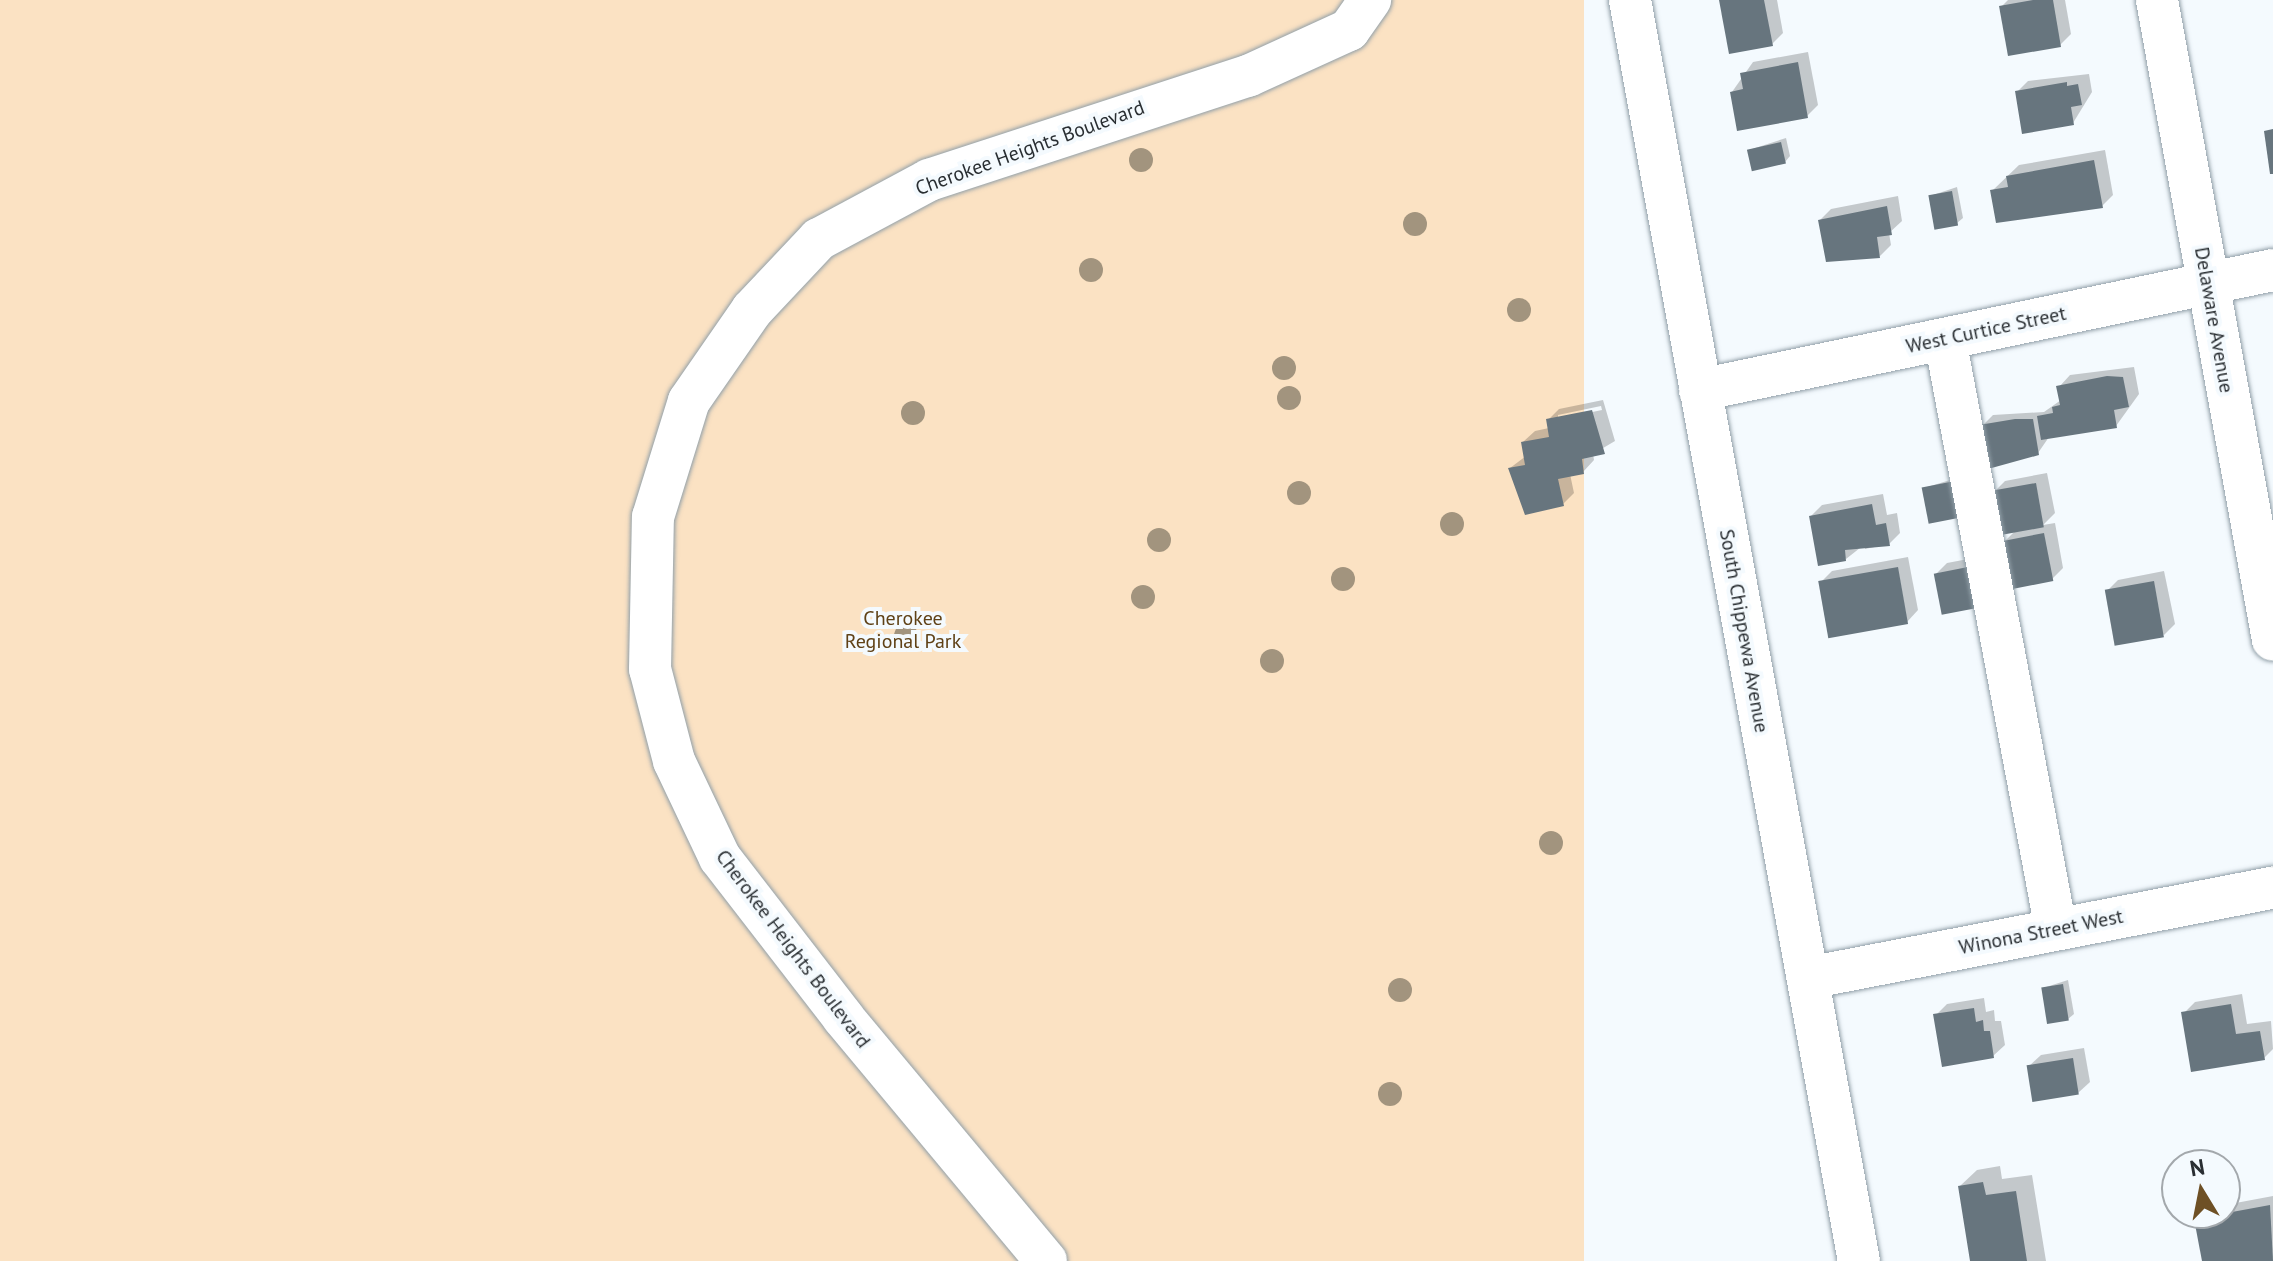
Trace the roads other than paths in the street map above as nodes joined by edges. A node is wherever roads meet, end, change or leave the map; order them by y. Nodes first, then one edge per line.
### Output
1 (1370, 0) edge
2 (1630, 0) edge
3 (2157, 0) edge
4 (2273, 270) edge
5 (2207, 283) junction
6 (1945, 339) junction
7 (1700, 390) junction
8 (2273, 640) edge
9 (2273, 888) edge
10 (2056, 930) junction
11 (1808, 978) junction
12 (1046, 1261) edge
13 (1859, 1261) edge

1 - 12 street, Cherokee Heights Boulevard
2 - 7 street, South Chippewa Avenue
3 - 5 street, Delaware Avenue
4 - 5 street, West Curtice Street
5 - 6 street, West Curtice Street
5 - 8 street, Delaware Avenue
6 - 7 street, West Curtice Street
6 - 10 street
7 - 11 street, South Chippewa Avenue
9 - 10 street, Winona Street West
10 - 11 street, Winona Street West
11 - 13 street, South Chippewa Avenue

